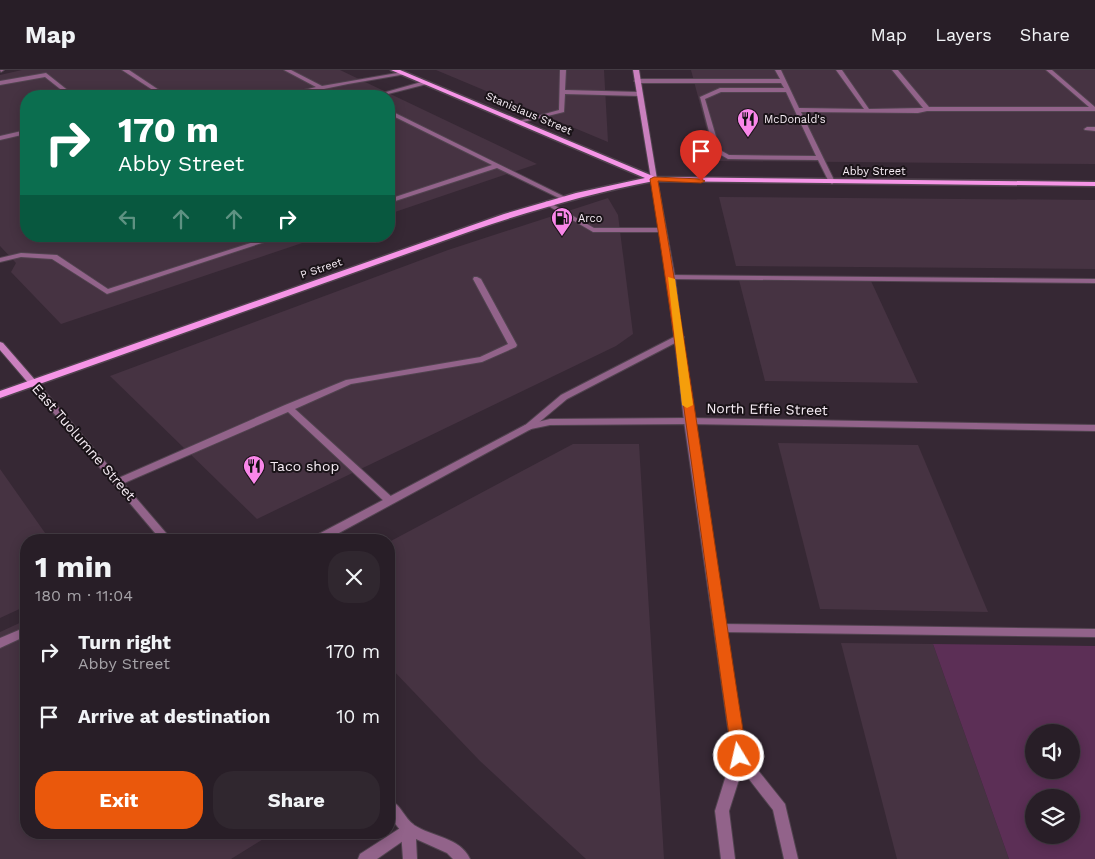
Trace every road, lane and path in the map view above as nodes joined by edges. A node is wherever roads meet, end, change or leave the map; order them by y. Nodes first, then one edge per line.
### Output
1 (125, 70) edge
2 (287, 70) edge
3 (394, 70) edge
4 (563, 70) edge
5 (636, 70) edge
6 (778, 70) edge
7 (839, 70) edge
8 (895, 70) edge
9 (1050, 70) edge
10 (403, 74) junction
11 (637, 81) junction
12 (783, 81) junction
13 (0, 83) edge
14 (425, 83) junction
15 (322, 88) junction
16 (65, 90) edge
17 (156, 90) edge
18 (312, 90) edge
19 (788, 90) junction
20 (395, 91) edge
21 (562, 92) junction
22 (639, 94) junction
23 (927, 109) junction
24 (1094, 109) edge
25 (797, 110) junction
26 (868, 111) junction
27 (395, 115) edge
28 (521, 122) junction
29 (1087, 129) dead end
30 (1095, 129) edge
31 (20, 133) edge
32 (0, 138) edge
33 (821, 158) junction
34 (497, 166) junction
35 (654, 179) junction
36 (832, 182) junction
37 (1095, 184) edge
38 (563, 198) junction
39 (395, 199) edge
40 (547, 203) junction
41 (662, 230) junction
42 (261, 242) edge
43 (0, 260) edge
44 (671, 277) junction
45 (477, 279) dead end
46 (1095, 281) edge
47 (680, 337) junction
48 (0, 345) edge
49 (33, 383) junction
50 (0, 395) edge
51 (288, 408) junction
52 (690, 422) junction
53 (528, 428) junction
54 (1095, 428) edge
55 (118, 482) junction
56 (390, 501) junction
57 (162, 534) edge
58 (328, 534) edge
59 (720, 628) junction
60 (1095, 633) edge
61 (20, 634) edge
62 (0, 643) edge
63 (739, 756) junction
64 (395, 813) edge
65 (408, 829) junction
66 (395, 838) edge
67 (394, 839) edge
68 (365, 859) edge
69 (410, 859) edge
70 (462, 859) edge
71 (728, 859) edge
72 (791, 859) edge

1 - 17 street
2 - 15 street
3 - 10 main road, Stanislaus Street
4 - 21 street
5 - 11 main road
6 - 12 street
7 - 26 street
8 - 23 street
9 - 24 street
10 - 14 main road, Stanislaus Street
10 - 15 street
11 - 12 street
11 - 22 main road
12 - 19 street
13 - 16 street
14 - 20 street
14 - 28 main road, Stanislaus Street
15 - 18 street
19 - 25 street
19 - 33 street
21 - 22 street
21 - 28 street
22 - 35 main road
23 - 24 street
23 - 26 street
25 - 26 street
25 - 33 street
27 - 34 street
28 - 35 main road, Stanislaus Street
29 - 30 street
31 - 32 street
33 - 36 street
34 - 38 street
34 - 39 street
35 - 36 main road, Abby Street
35 - 38 main road, P Street
35 - 41 street
36 - 37 main road, Abby Street
38 - 40 main road, P Street
40 - 41 street
40 - 49 main road, P Street
41 - 44 street
42 - 43 street
44 - 46 street
44 - 47 street
45 - 51 street
47 - 52 street
47 - 53 street
48 - 49 main road, East Tuolumne Street
49 - 50 main road, P Street
49 - 55 street, East Tuolumne Street
51 - 55 street
51 - 56 street
52 - 53 street, North Effie Street
52 - 54 street, North Effie Street
52 - 59 street
53 - 56 street, North Effie Street
55 - 57 street, East Tuolumne Street
56 - 58 street, North Effie Street
59 - 60 street
59 - 63 street
61 - 62 street
63 - 71 street
63 - 72 street
64 - 65 street
65 - 66 street
65 - 69 street
65 - 70 street
67 - 68 street

